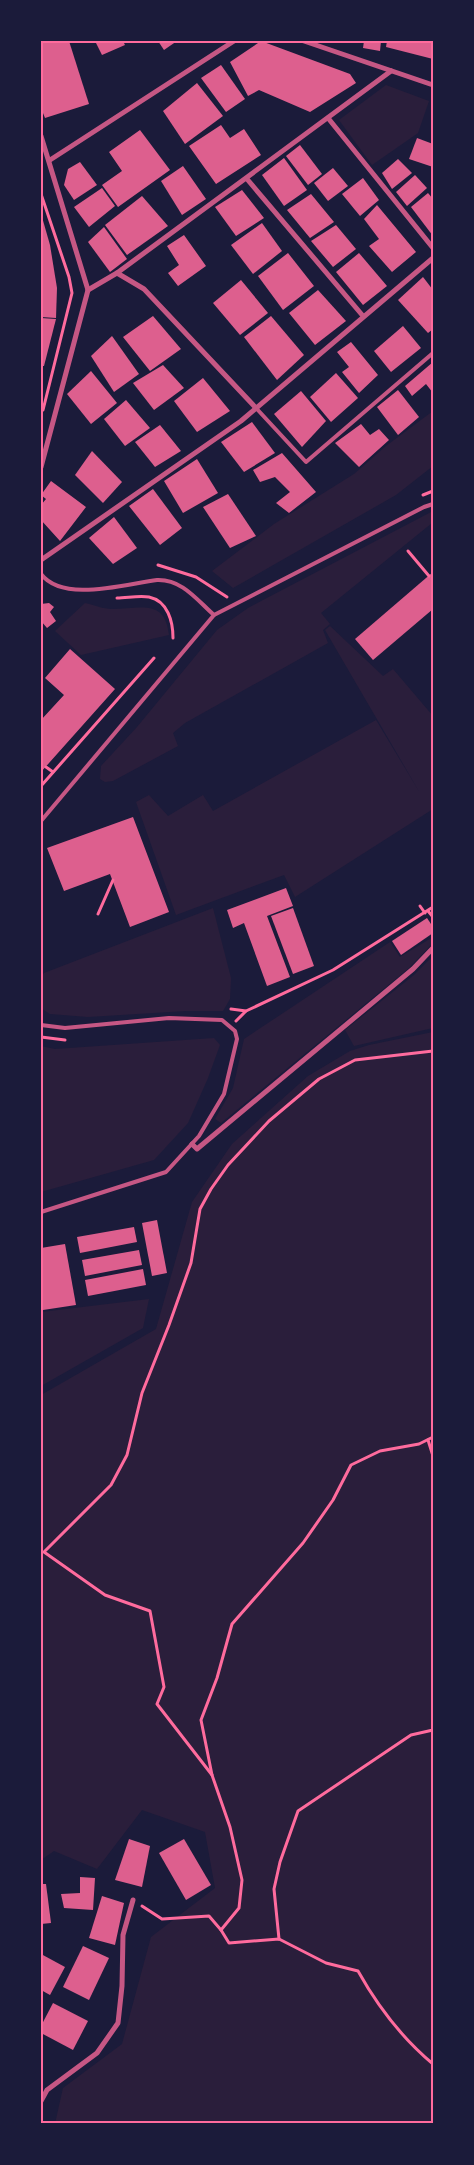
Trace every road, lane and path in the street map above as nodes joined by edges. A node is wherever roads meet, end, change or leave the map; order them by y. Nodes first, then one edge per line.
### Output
1 (234, 41) edge
2 (304, 41) edge
3 (391, 71) junction
4 (433, 85) edge
5 (328, 118) junction
6 (41, 136) edge
7 (50, 160) junction
8 (247, 179) junction
9 (41, 194) edge
10 (433, 248) edge
11 (433, 258) edge
12 (118, 273) junction
13 (88, 290) junction
14 (363, 316) junction
15 (433, 353) edge
16 (256, 408) junction
17 (41, 418) edge
18 (41, 467) edge
19 (433, 504) edge
20 (408, 552) dead end
21 (41, 560) edge
22 (158, 565) dead end
23 (41, 574) edge
24 (429, 576) dead end
25 (111, 598) dead end
26 (236, 603) junction
27 (214, 616) junction
28 (173, 638) dead end
29 (154, 658) dead end
30 (46, 767) dead end
31 (53, 772) junction
32 (41, 786) edge
33 (41, 821) edge
34 (113, 880) dead end
35 (420, 906) dead end
36 (433, 907) edge
37 (426, 912) junction
38 (98, 914) dead end
39 (433, 917) edge
40 (433, 948) edge
41 (231, 1009) dead end
42 (246, 1011) junction
43 (236, 1021) dead end
44 (41, 1025) edge
45 (433, 1051) edge
46 (192, 1144) junction
47 (41, 1212) edge
48 (433, 1437) edge
49 (428, 1440) junction
50 (433, 1456) edge
51 (43, 1551) edge
52 (433, 1730) edge
53 (212, 1775) junction
54 (132, 1900) joint
55 (221, 1930) junction
56 (279, 1939) junction
57 (433, 2064) edge
58 (41, 2100) edge

1 - 7 street
2 - 3 street
3 - 4 street
3 - 5 street
5 - 8 street
5 - 10 street
6 - 7 street
7 - 13 street
8 - 12 street
8 - 14 street
9 - 17 path
11 - 14 street
12 - 13 street
12 - 16 street
13 - 18 street
14 - 16 street
15 - 16 lane
16 - 21 street
19 - 26 lane
20 - 24 path
22 - 26 path
23 - 27 lane
25 - 28 path
26 - 27 lane
27 - 33 lane
29 - 31 path
30 - 31 path
31 - 32 path
34 - 38 path
35 - 37 path
36 - 37 path
37 - 39 path
37 - 42 path
40 - 46 street
41 - 42 path
42 - 43 path
44 - 46 lane
45 - 51 path
46 - 47 lane
48 - 49 path
49 - 50 path
49 - 53 path
51 - 53 path
52 - 56 path
53 - 55 path
54 - 55 path
54 - 58 street
55 - 56 path
56 - 57 path

